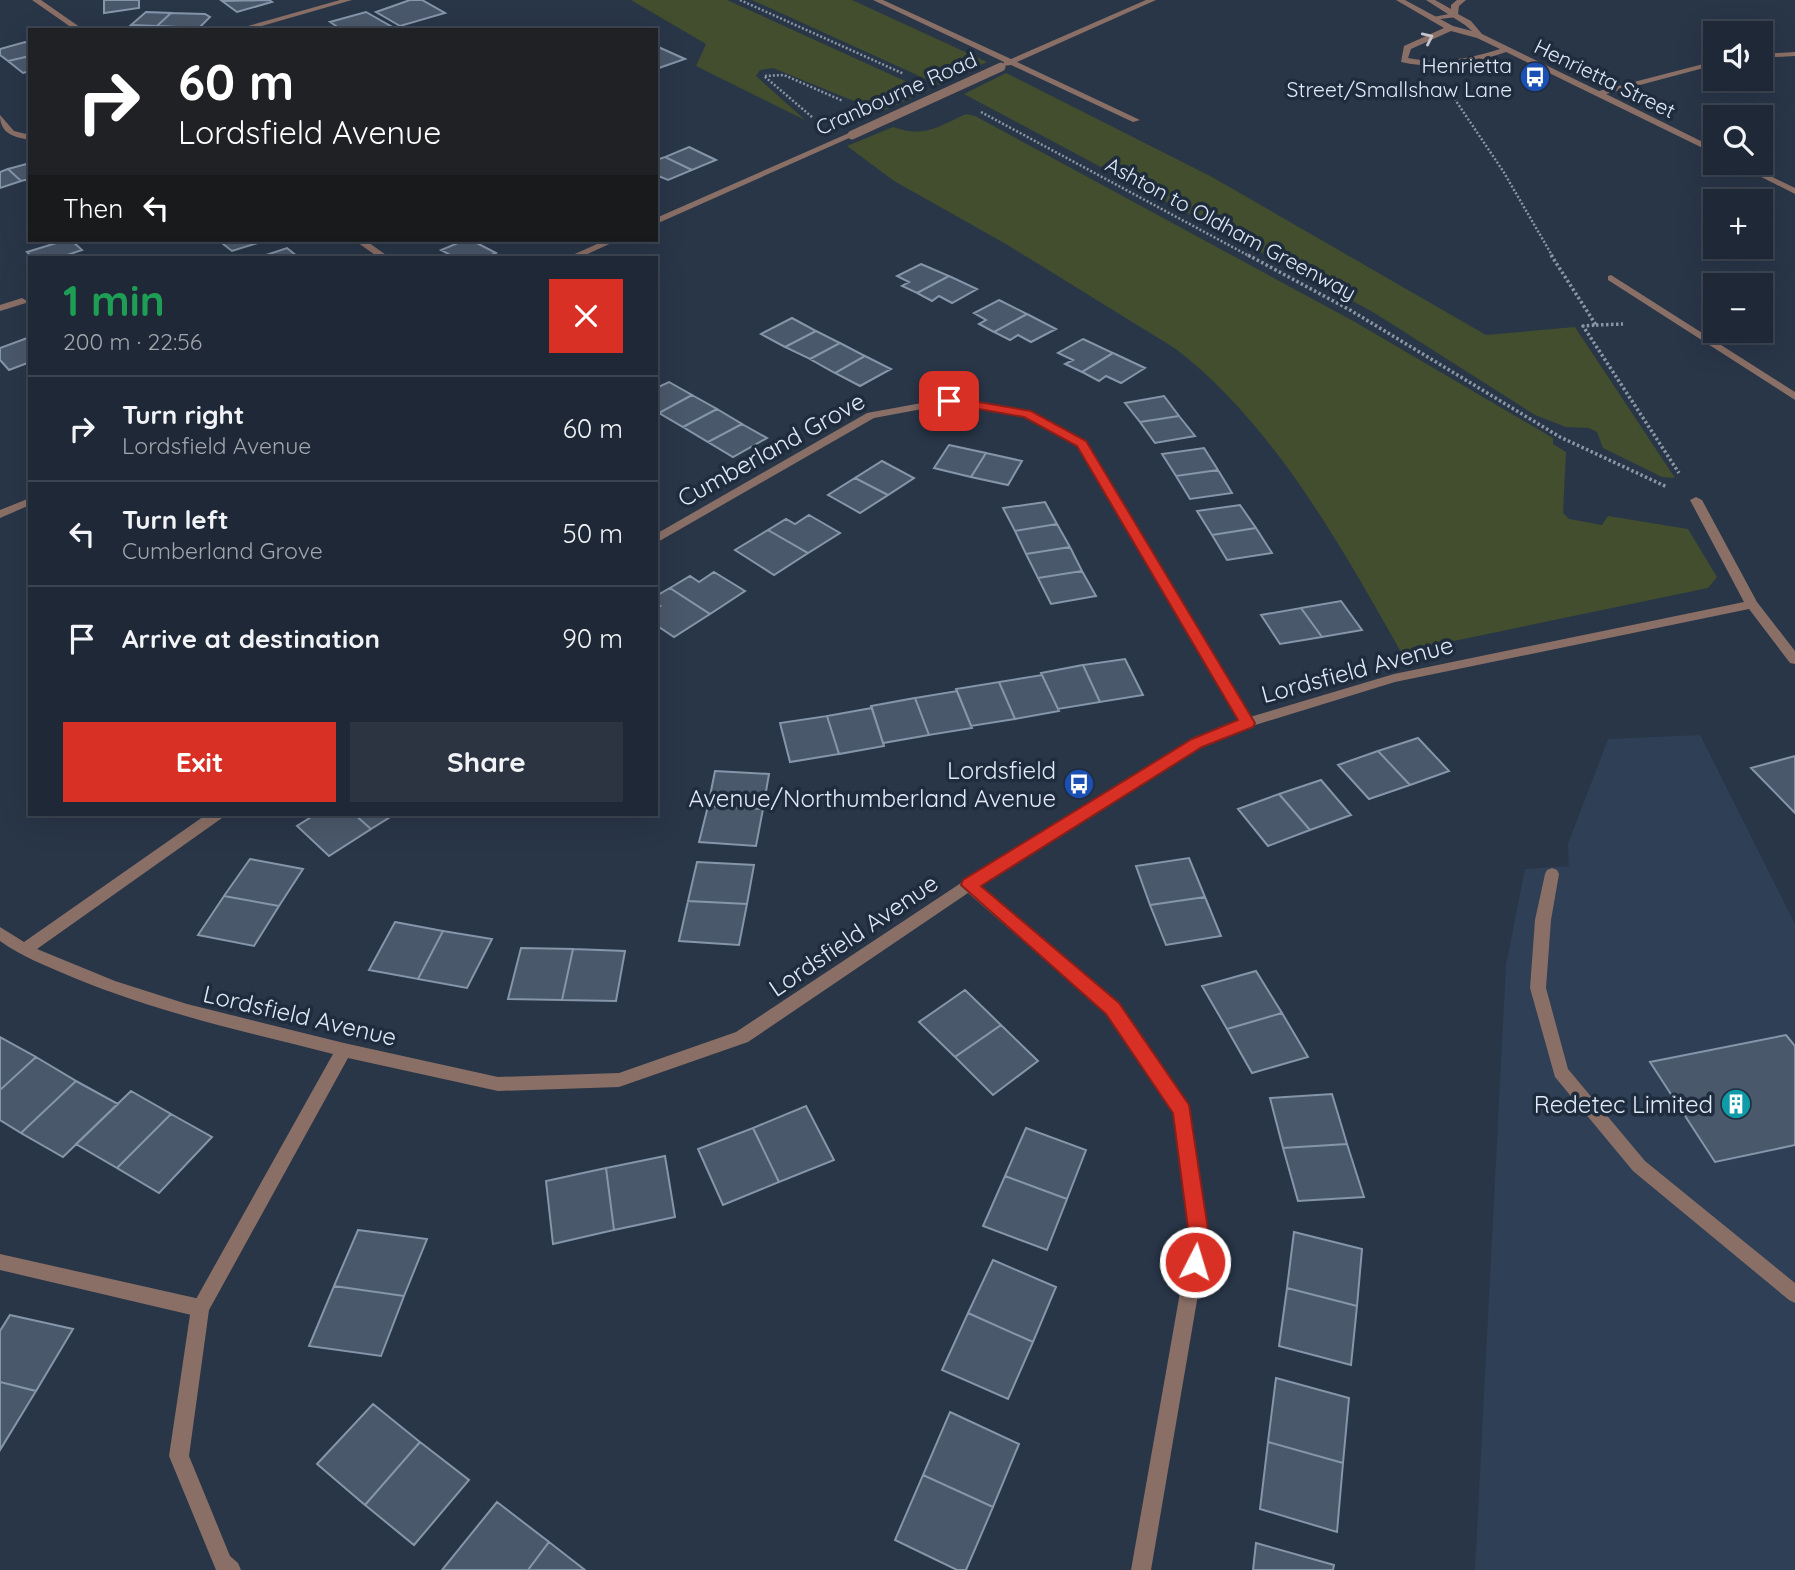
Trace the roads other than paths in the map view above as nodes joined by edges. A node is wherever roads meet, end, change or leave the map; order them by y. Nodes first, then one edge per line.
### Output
1 (36, 0) edge
2 (348, 0) edge
3 (877, 0) edge
4 (1152, 0) edge
5 (1400, 0) edge
6 (1430, 0) edge
7 (1462, 0) edge
8 (1454, 15) junction
9 (1432, 18) junction
10 (77, 28) edge
11 (245, 28) edge
12 (1450, 28) junction
13 (1480, 36) junction
14 (1507, 49) junction
15 (1795, 54) edge
16 (1773, 55) edge
17 (1011, 61) junction
18 (1703, 66) edge
19 (1598, 94) junction
20 (0, 118) edge
21 (1136, 120) dead end
22 (28, 137) edge
23 (1703, 145) edge
24 (1762, 175) edge
25 (1795, 191) edge
26 (658, 220) edge
27 (362, 242) edge
28 (609, 242) edge
29 (383, 256) edge
30 (575, 256) edge
31 (1611, 278) dead end
32 (22, 301) dead end
33 (0, 308) edge
34 (1795, 397) edge
35 (1696, 500) road end
36 (28, 502) edge
37 (0, 514) edge
38 (658, 538) edge
39 (1752, 604) junction
40 (1795, 660) edge
41 (1247, 723) junction
42 (214, 816) edge
43 (1552, 874) dead end
44 (969, 885) junction
45 (0, 933) edge
46 (24, 950) junction
47 (344, 1050) junction
48 (0, 1262) edge
49 (1795, 1294) edge
50 (200, 1308) junction
51 (231, 1570) edge
52 (1141, 1570) edge

1 - 10 street
2 - 11 street
3 - 17 street
4 - 17 street, Cranbourne Road
5 - 9 street, Henrietta Street
6 - 8 street, Henrietta Street
7 - 8 street
8 - 9 street
8 - 13 street, Henrietta Street
9 - 12 street, Henrietta Street
12 - 13 street, Henrietta Street
14 -> 12 street
13 - 14 street, Henrietta Street
14 - 19 street, Henrietta Street
15 - 16 street
17 - 21 street
17 - 26 street, Cranbourne Road, bridge
18 - 19 street
19 - 23 street, Henrietta Street
20 - 22 street
24 - 25 street
27 - 29 street
28 - 30 street
31 - 34 street
32 - 33 street
35 - 39 street
36 - 37 street
38 - 41 street, Cumberland Grove
39 - 40 street
39 - 41 street, Lordsfield Avenue
41 - 44 street, Lordsfield Avenue
42 - 46 street
43 - 49 street
44 - 47 street, Lordsfield Avenue
44 - 52 street
45 - 46 street, Lordsfield Avenue
46 - 47 street, Lordsfield Avenue
47 - 50 street
48 - 50 street
50 - 51 street

